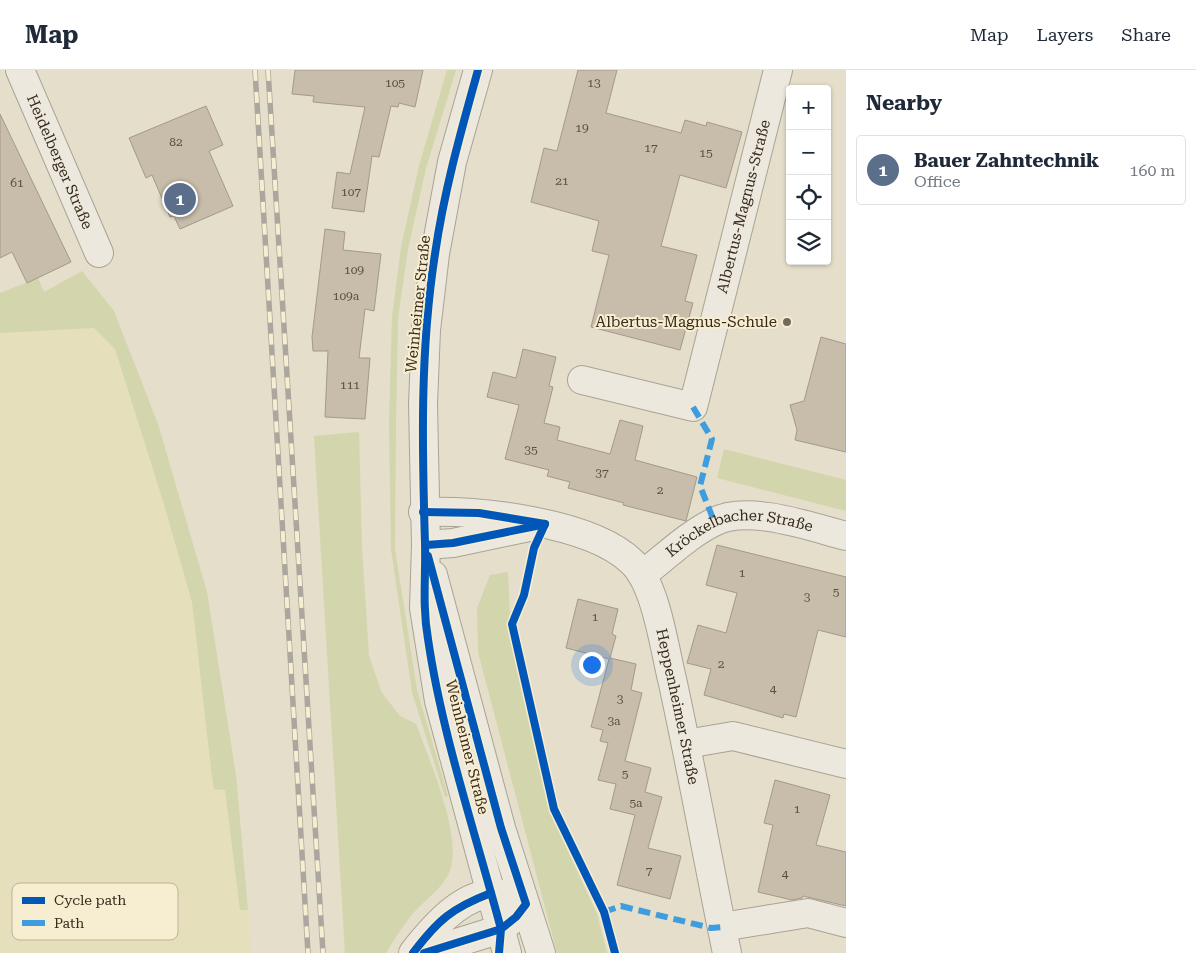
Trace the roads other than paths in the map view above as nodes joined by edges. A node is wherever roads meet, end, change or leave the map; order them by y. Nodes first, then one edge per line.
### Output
1 (20, 70) edge
2 (478, 70) edge
3 (778, 70) edge
4 (100, 253) dead end
5 (582, 380) dead end
6 (423, 512) junction
7 (545, 524) junction
8 (846, 536) edge
9 (426, 545) junction
10 (642, 575) junction
11 (686, 744) junction
12 (846, 764) edge
13 (491, 893) junction
14 (526, 904) junction
15 (846, 923) edge
16 (722, 926) junction
17 (504, 941) edge
18 (413, 953) edge
19 (424, 953) edge
20 (541, 953) edge
21 (728, 953) edge

1 - 4 street, Heidelberger Straße
2 - 6 street, Weinheimer Straße
3 - 5 street, Albertus-Magnus-Straße
6 - 7 street, Heppenheimer Straße
6 - 9 street, Weinheimer Straße
7 - 9 street, Heppenheimer Straße
7 - 10 street, Heppenheimer Straße
8 - 10 street, Kröckelbacher Straße
9 - 13 street, Weinheimer Straße
9 - 14 street, Weinheimer Straße
10 - 11 street, Heppenheimer Straße
11 - 12 street
11 - 16 street, Heppenheimer Straße
13 - 14 street
13 - 17 street, Weinheimer Straße
13 - 18 street
14 - 17 street
14 - 20 street, Weinheimer Straße
15 - 16 street
16 - 21 street, Heppenheimer Straße
17 - 19 street

